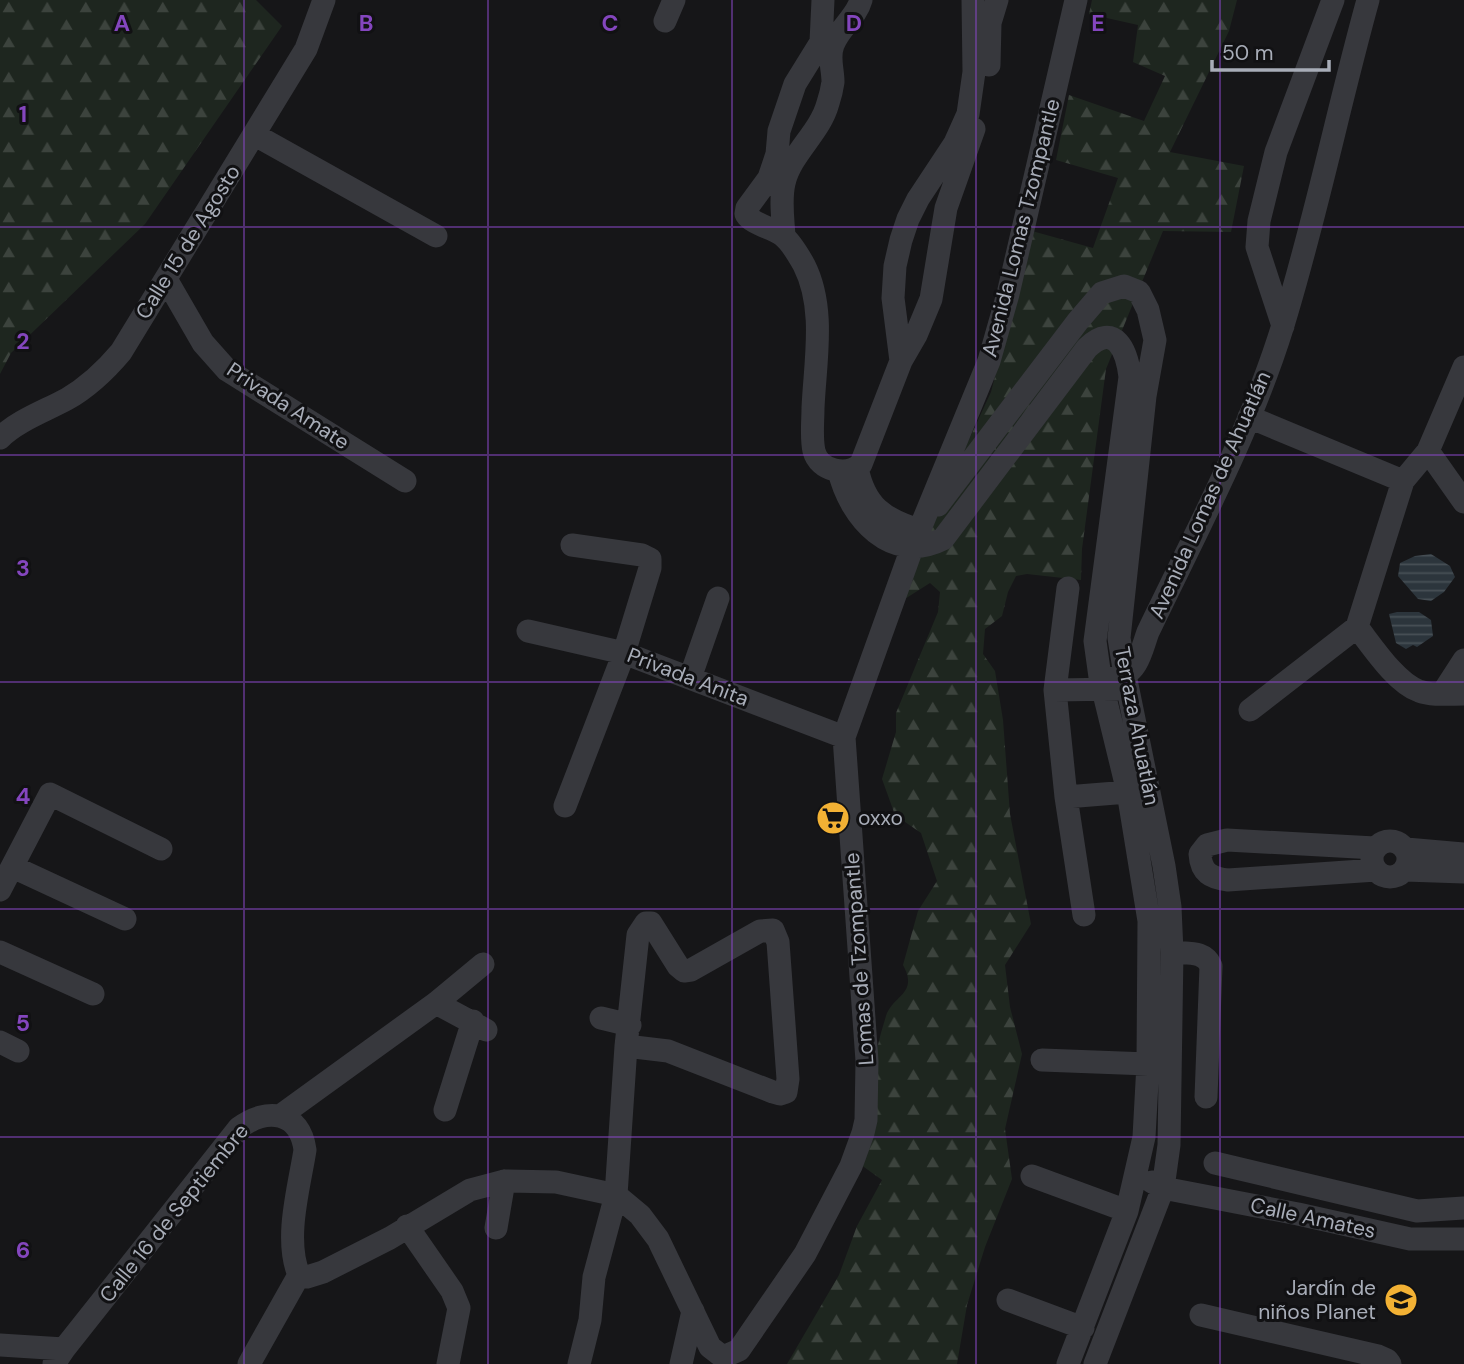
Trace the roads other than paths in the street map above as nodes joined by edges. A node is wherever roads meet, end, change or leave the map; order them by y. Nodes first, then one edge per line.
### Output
1 (324, 0) edge
2 (823, 0) edge
3 (861, 0) edge
4 (973, 0) edge
5 (996, 0) edge
6 (1076, 0) edge
7 (1333, 0) edge
8 (1368, 0) edge
9 (827, 44) junction
10 (982, 74) junction
11 (255, 135) junction
12 (776, 180) junction
13 (436, 236) dead end
14 (784, 236) junction
15 (166, 278) junction
16 (1283, 326) junction
17 (901, 361) junction
18 (1464, 368) edge
19 (1249, 417) junction
20 (0, 438) edge
21 (1428, 452) junction
22 (847, 470) junction
23 (405, 481) dead end
24 (1403, 481) junction
25 (1464, 502) edge
26 (916, 539) junction
27 (572, 545) dead end
28 (1068, 588) dead end
29 (718, 598) dead end
30 (1357, 627) junction
31 (528, 631) dead end
32 (624, 653) junction
33 (1464, 660) edge
34 (690, 678) junction
35 (1126, 682) junction
36 (1102, 683) junction
37 (1055, 690) junction
38 (1453, 694) edge
39 (1250, 710) dead end
40 (844, 737) junction
41 (1129, 792) junction
42 (1066, 797) junction
43 (565, 806) dead end
44 (161, 849) dead end
45 (1464, 854) edge
46 (1200, 859) junction
47 (1376, 859) junction
48 (1405, 860) junction
49 (1163, 862) junction
50 (13, 867) junction
51 (1464, 872) edge
52 (0, 890) edge
53 (1084, 915) dead end
54 (125, 919) dead end
55 (0, 952) edge
56 (1172, 952) junction
57 (483, 964) dead end
58 (93, 994) dead end
59 (436, 1003) junction
60 (601, 1018) dead end
61 (628, 1035) junction
62 (1042, 1060) dead end
63 (1148, 1064) junction
64 (1206, 1097) dead end
65 (445, 1110) dead end
66 (279, 1116) junction
67 (1144, 1137) junction
68 (1168, 1145) junction
69 (1215, 1163) dead end
70 (1138, 1167) junction
71 (1032, 1176) dead end
72 (504, 1181) junction
73 (1163, 1188) junction
74 (616, 1195) junction
75 (1464, 1208) edge
76 (1127, 1211) junction
77 (408, 1226) junction
78 (496, 1228) dead end
79 (1464, 1239) edge
80 (299, 1276) junction
81 (1008, 1300) dead end
82 (693, 1311) junction
83 (1201, 1315) dead end
84 (1083, 1328) junction
85 (0, 1345) edge
86 (59, 1356) edge
87 (716, 1358) edge
88 (250, 1364) edge
89 (448, 1364) edge
90 (579, 1364) edge
91 (681, 1364) edge
92 (1068, 1364) edge
93 (1096, 1364) edge
94 (1390, 1364) edge

1 - 11 street, Calle 15 de Agosto
2 - 9 street
3 - 9 street
4 - 10 street
5 - 10 street
6 - 26 street, Avenida Lomas Tzompantle
7 - 16 street
8 - 16 street, Avenida Lomas de Ahuatlán
9 - 12 street
9 - 12 street
10 - 17 street
10 - 17 street
11 - 13 street
11 - 15 street, Calle 15 de Agosto
12 - 14 street
12 - 14 street
14 - 22 street
15 - 20 street, Calle 15 de Agosto
15 - 23 street, Privada Amate
16 - 19 street, Avenida Lomas de Ahuatlán
17 - 22 street
18 - 21 street
19 - 24 street
19 - 35 street, Avenida Lomas de Ahuatlán
21 - 24 street
21 - 25 street
22 - 26 street
24 - 30 street
26 - 35 street, Terraza Ahuatlán
26 - 36 street, Terraza Ahuatlán
26 - 40 street, Lomas de Tzompantle
27 - 32 street
28 - 37 street
29 - 34 street
30 - 38 street
30 - 39 street
31 - 32 street, Privada Anita
32 - 34 street, Privada Anita
32 - 43 street
33 - 38 street
34 - 40 street, Privada Anita
35 - 36 street
35 - 49 street, Terraza Ahuatlán
36 - 37 street
36 - 41 street, Terraza Ahuatlán
37 - 42 street
40 - 87 street, Lomas de Tzompantle
41 - 42 street
41 - 63 street, Terraza Ahuatlán
42 - 53 street
44 - 50 street
45 - 48 street
46 - 47 street
46 - 47 street
46 - 49 street
47 - 48 street
47 - 48 street
48 - 51 street
49 - 56 street, Terraza Ahuatlán
50 - 52 street
50 - 54 street
55 - 58 street
56 - 64 street
56 - 68 street, Terraza Ahuatlán
57 - 59 street
59 - 65 street
59 - 66 street
60 - 61 street
61 - 61 street
61 - 74 street
62 - 63 street
63 - 67 street, Terraza Ahuatlán
66 - 80 street
66 - 86 street, Calle 16 de Septiembre
67 - 68 street
67 - 70 street, Terraza Ahuatlán
68 - 73 street, Terraza Ahuatlán
69 - 75 street
70 - 73 street
70 - 76 street, Terraza Ahuatlán
71 - 76 street
72 - 74 street
72 - 77 street
72 - 78 street
73 - 79 street, Calle Amates
73 - 93 street, Terraza Ahuatlán
74 - 82 street
74 - 90 street
76 - 84 street, Terraza Ahuatlán
77 - 80 street
77 - 89 street
80 - 88 street
81 - 84 street
82 - 87 street
82 - 91 street
83 - 94 street
84 - 92 street, Terraza Ahuatlán
85 - 86 street

